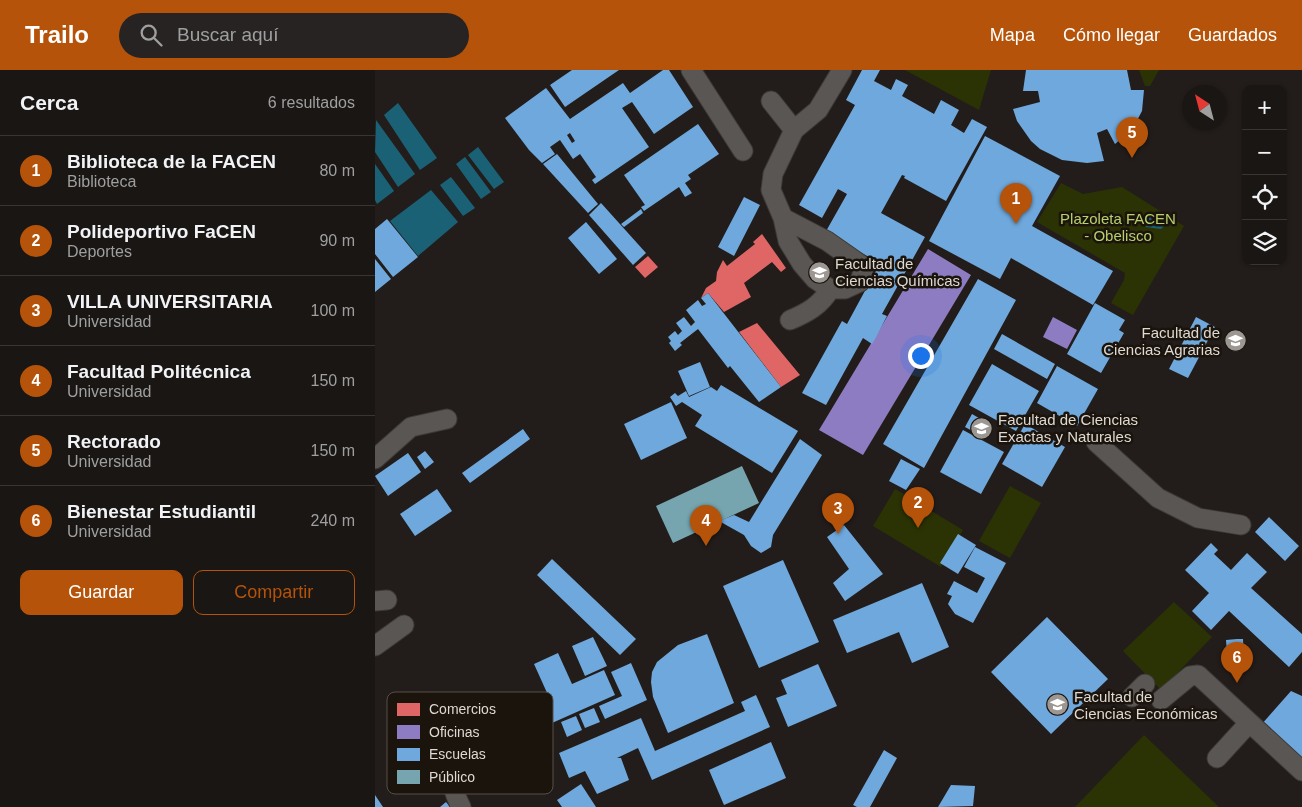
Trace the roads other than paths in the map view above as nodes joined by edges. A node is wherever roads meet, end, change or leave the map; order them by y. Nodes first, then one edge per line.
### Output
1 (691, 70) edge
2 (842, 70) edge
3 (771, 101) dead end
4 (794, 130) junction
5 (743, 151) dead end
6 (783, 218) junction
7 (830, 289) junction
8 (790, 320) dead end
9 (447, 419) dead end
10 (1097, 442) dead end
11 (375, 460) edge
12 (1241, 525) dead end
13 (405, 625) dead end
14 (375, 646) edge
15 (1161, 700) dead end
16 (1249, 723) junction
17 (1217, 758) dead end
18 (1302, 771) edge
19 (456, 794) edge
20 (461, 807) edge

1 - 5 lane
2 - 4 lane
3 - 4 lane
4 - 6 lane
6 - 7 lane
6 - 7 lane
7 - 8 lane
9 - 11 lane
10 - 12 lane
13 - 14 lane
15 - 16 lane
16 - 17 lane
16 - 18 lane
19 - 20 lane

